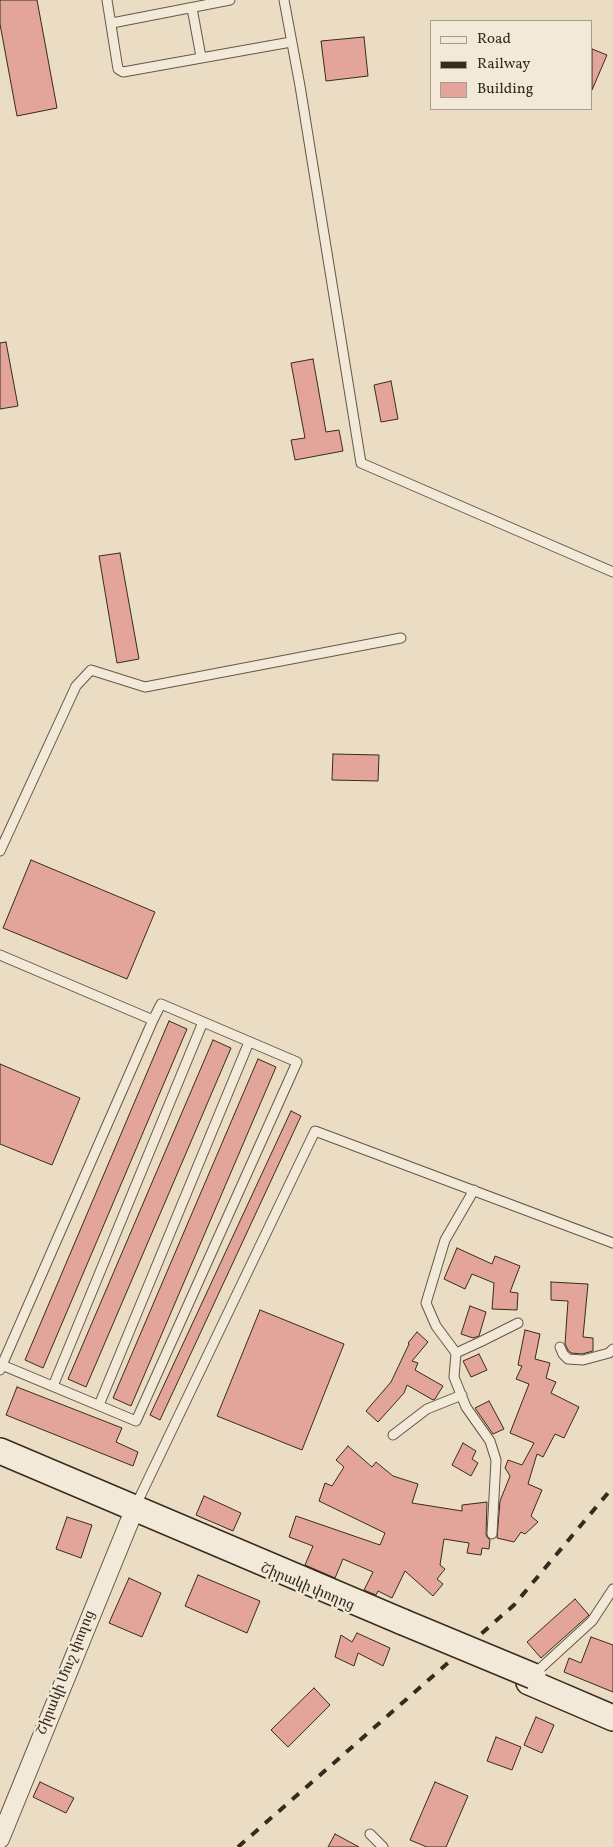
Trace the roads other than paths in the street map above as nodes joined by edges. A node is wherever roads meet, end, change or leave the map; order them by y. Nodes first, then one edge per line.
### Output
1 (107, 0) edge
2 (230, 0) edge
3 (284, 0) edge
4 (192, 8) junction
5 (112, 23) junction
6 (291, 42) junction
7 (201, 56) junction
8 (613, 572) edge
9 (401, 638) dead end
10 (0, 850) edge
11 (0, 954) edge
12 (153, 1020) junction
13 (203, 1022) junction
14 (249, 1042) junction
15 (474, 1190) junction
16 (613, 1243) edge
17 (518, 1323) dead end
18 (560, 1347) dead end
19 (613, 1349) edge
20 (456, 1353) junction
21 (1, 1368) edge
22 (53, 1386) junction
23 (462, 1395) junction
24 (99, 1405) junction
25 (393, 1435) dead end
26 (0, 1451) edge
27 (0, 1458) edge
28 (133, 1511) junction
29 (492, 1534) dead end
30 (613, 1589) edge
31 (531, 1679) junction
32 (559, 1691) junction
33 (613, 1708) edge
34 (613, 1718) edge
35 (370, 1834) dead end
36 (0, 1839) edge
37 (383, 1847) edge

1 - 5 lane
2 - 4 lane
3 - 6 lane
4 - 5 lane
4 - 7 lane
5 - 7 lane
6 - 7 lane
6 - 8 lane
9 - 10 lane
11 - 12 lane
12 - 13 lane
12 - 21 lane
13 - 14 lane
13 - 22 lane
14 - 24 lane
14 - 24 lane
15 - 16 lane
15 - 20 lane
15 - 28 lane
17 - 20 lane
18 - 19 lane
20 - 23 lane
21 - 22 lane
22 - 24 lane
23 - 25 lane
23 - 29 lane
26 - 28 main road, Շիրակի փողոց
27 - 28 main road, Շիրակի փողոց
28 - 31 main road, Շիրակի փողոց, bridge
28 - 36 street, Շիրակի Մուշ փողոց
30 - 31 lane
31 - 32 main road, Շիրակի փողոց
32 - 33 main road, Շիրակի փողոց
32 - 34 main road, Շիրակի փողոց
35 - 37 lane

